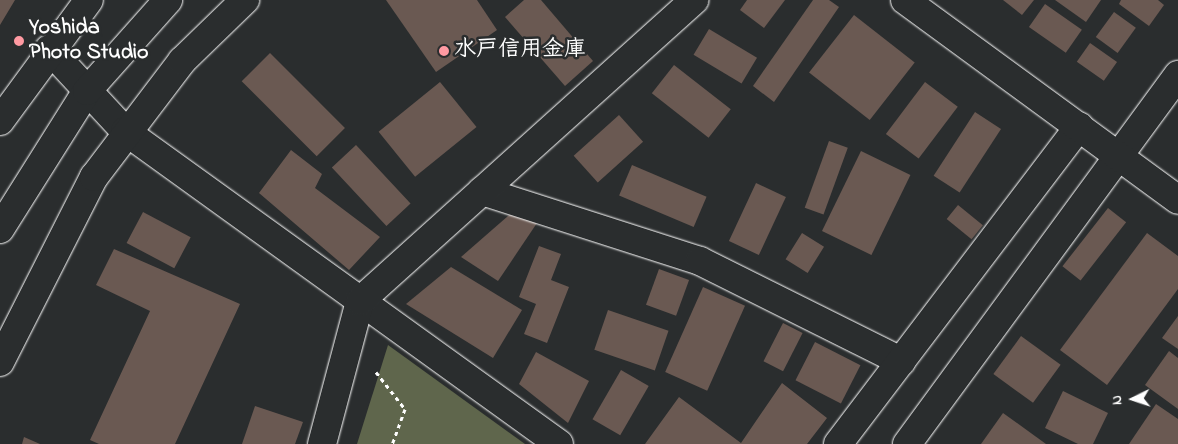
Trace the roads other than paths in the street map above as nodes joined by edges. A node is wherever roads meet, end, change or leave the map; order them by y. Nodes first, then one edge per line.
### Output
1 (89, 0) edge
2 (168, 0) edge
3 (245, 0) edge
4 (694, 0) edge
5 (905, 0) edge
6 (49, 49) junction
7 (1178, 74) edge
8 (87, 91) junction
9 (0, 121) edge
10 (1079, 126) junction
11 (125, 131) junction
12 (1117, 155) junction
13 (482, 191) junction
14 (1178, 200) edge
15 (0, 229) edge
16 (360, 301) junction
17 (901, 361) junction
18 (0, 362) edge
19 (322, 444) edge
20 (559, 444) edge
21 (838, 444) edge
22 (907, 444) edge

1 - 6 street
2 - 8 street
3 - 11 street
4 - 13 street
5 - 10 street
6 - 8 street
6 - 9 street
7 - 12 street
8 - 11 street
8 - 15 street
10 - 12 street
10 - 17 street
11 - 16 street
11 - 18 street
12 - 14 street
12 - 22 street
13 - 16 street
13 - 17 street
16 - 19 street
16 - 20 street
17 - 21 street

